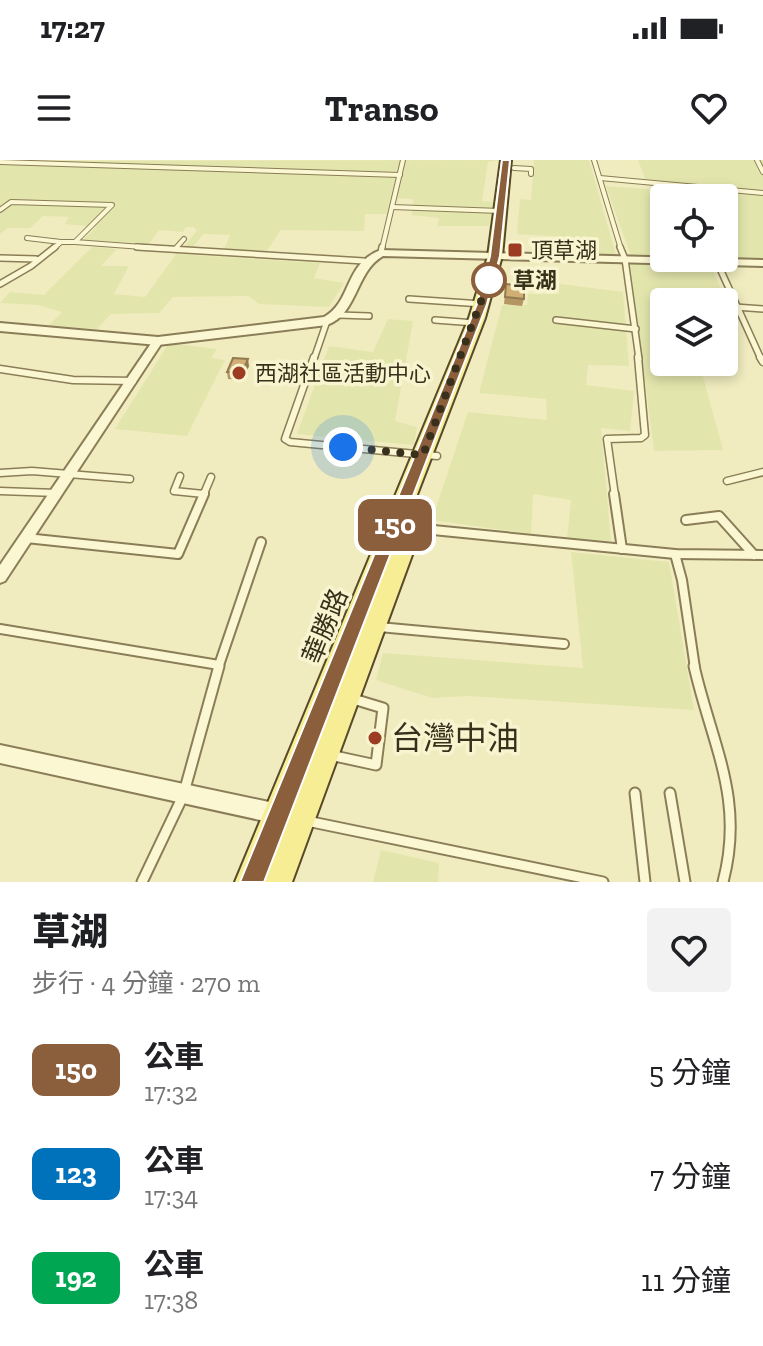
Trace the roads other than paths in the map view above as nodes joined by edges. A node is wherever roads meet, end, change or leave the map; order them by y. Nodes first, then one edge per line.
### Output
1 (403, 160) edge
2 (594, 160) edge
3 (757, 160) edge
4 (0, 162) edge
5 (516, 166) edge
6 (763, 172) edge
7 (400, 175) junction
8 (600, 178) junction
9 (763, 193) edge
10 (392, 207) junction
11 (0, 210) edge
12 (500, 211) junction
13 (27, 238) dead end
14 (184, 239) dead end
15 (61, 242) junction
16 (75, 242) junction
17 (175, 249) junction
18 (381, 253) junction
19 (500, 256) junction
20 (0, 258) edge
21 (36, 259) junction
22 (625, 259) junction
23 (650, 260) edge
24 (364, 261) junction
25 (738, 262) edge
26 (763, 263) edge
27 (0, 284) edge
28 (409, 299) dead end
29 (738, 307) edge
30 (763, 309) edge
31 (479, 313) junction
32 (738, 313) edge
33 (369, 316) dead end
34 (332, 318) junction
35 (435, 320) dead end
36 (556, 320) dead end
37 (1, 326) edge
38 (636, 329) junction
39 (158, 341) junction
40 (763, 362) edge
41 (0, 369) edge
42 (133, 381) junction
43 (430, 455) junction
44 (763, 472) edge
45 (0, 473) edge
46 (70, 473) junction
47 (180, 476) dead end
48 (211, 477) dead end
49 (130, 479) dead end
50 (727, 481) dead end
51 (0, 491) edge
52 (57, 493) junction
53 (204, 494) junction
54 (686, 520) dead end
55 (403, 526) junction
56 (26, 538) junction
57 (261, 542) dead end
58 (622, 549) junction
59 (675, 554) junction
60 (758, 555) edge
61 (0, 577) edge
62 (373, 627) junction
63 (0, 629) edge
64 (564, 644) dead end
65 (219, 665) junction
66 (346, 696) junction
67 (324, 753) junction
68 (0, 754) edge
69 (635, 793) dead end
70 (670, 793) dead end
71 (183, 796) junction
72 (289, 816) junction
73 (142, 882) edge
74 (252, 882) edge
75 (275, 882) edge
76 (603, 882) edge
77 (645, 882) edge
78 (685, 882) edge
79 (723, 882) edge

1 - 7 lane
2 - 8 lane
3 - 6 lane
4 - 7 lane
5 - 12 main road, 華勝路
5 - 19 main road, 華勝路
7 - 10 lane
8 - 9 lane
8 - 22 lane
10 - 12 lane
10 - 18 lane
11 - 16 lane
12 - 19 main road, 華勝路
13 - 15 lane
14 - 17 lane
15 - 16 lane
15 - 21 lane
16 - 17 lane
17 - 24 lane
18 - 19 street
18 - 24 street
19 - 22 street
19 - 31 main road, 華勝路
19 - 43 main road, 華勝路
20 - 21 lane
21 - 27 lane
22 - 23 street
22 - 38 lane
24 - 34 street
25 - 26 street
28 - 31 lane
29 - 30 lane
31 - 35 lane
31 - 43 main road, 華勝路
32 - 40 lane
33 - 34 lane
34 - 39 street
34 - 43 lane
36 - 38 lane
37 - 39 street
38 - 58 lane
39 - 42 street
41 - 42 lane
42 - 46 street
43 - 55 main road, 華勝路
44 - 50 lane
45 - 46 lane
46 - 49 lane
46 - 52 street
47 - 53 lane
48 - 53 lane
51 - 52 lane
52 - 56 street
53 - 56 lane
54 - 60 lane
55 - 58 lane
55 - 62 main road, 華勝路
55 - 72 main road, 華勝路
56 - 61 street
57 - 65 lane
58 - 59 lane
59 - 60 lane
59 - 79 lane
62 - 64 lane
62 - 66 main road, 華勝路
63 - 65 lane
65 - 71 lane
66 - 67 main road, 華勝路
66 - 67 lane
67 - 72 main road, 華勝路
68 - 71 street
69 - 77 lane
70 - 78 lane
71 - 72 street
71 - 73 lane
72 - 74 main road, 華勝路
72 - 75 main road, 華勝路
72 - 76 lane

